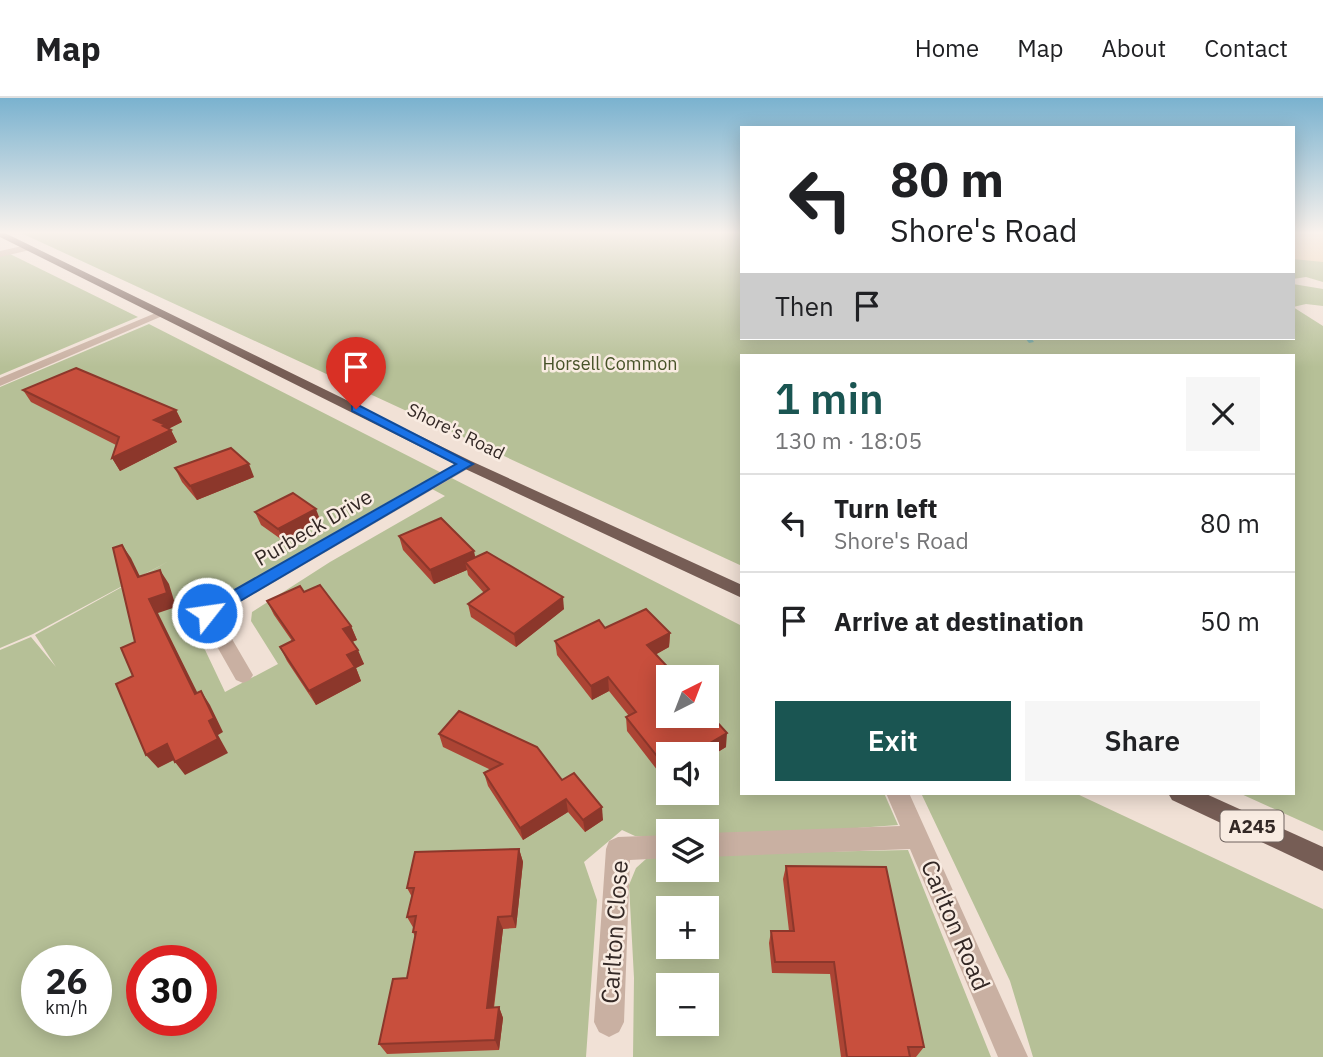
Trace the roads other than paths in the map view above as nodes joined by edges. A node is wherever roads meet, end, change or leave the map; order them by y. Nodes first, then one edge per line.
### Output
1 (88, 278) edge
2 (162, 314) junction
3 (0, 382) edge
4 (466, 464) junction
5 (740, 591) edge
6 (243, 675) dead end
7 (899, 795) edge
8 (1184, 795) edge
9 (919, 837) junction
10 (719, 845) edge
11 (656, 847) edge
12 (1323, 859) edge
13 (609, 1022) dead end
14 (1013, 1057) edge

1 - 2 main road, Shore's Road
2 - 3 street
2 - 4 main road, Shore's Road
4 - 5 main road, Shore's Road
4 - 6 street, Purbeck Drive
7 - 9 street, Carlton Road
8 - 12 main road, A245
9 - 10 street
9 - 14 street, Carlton Road
11 - 13 street, Carlton Close

